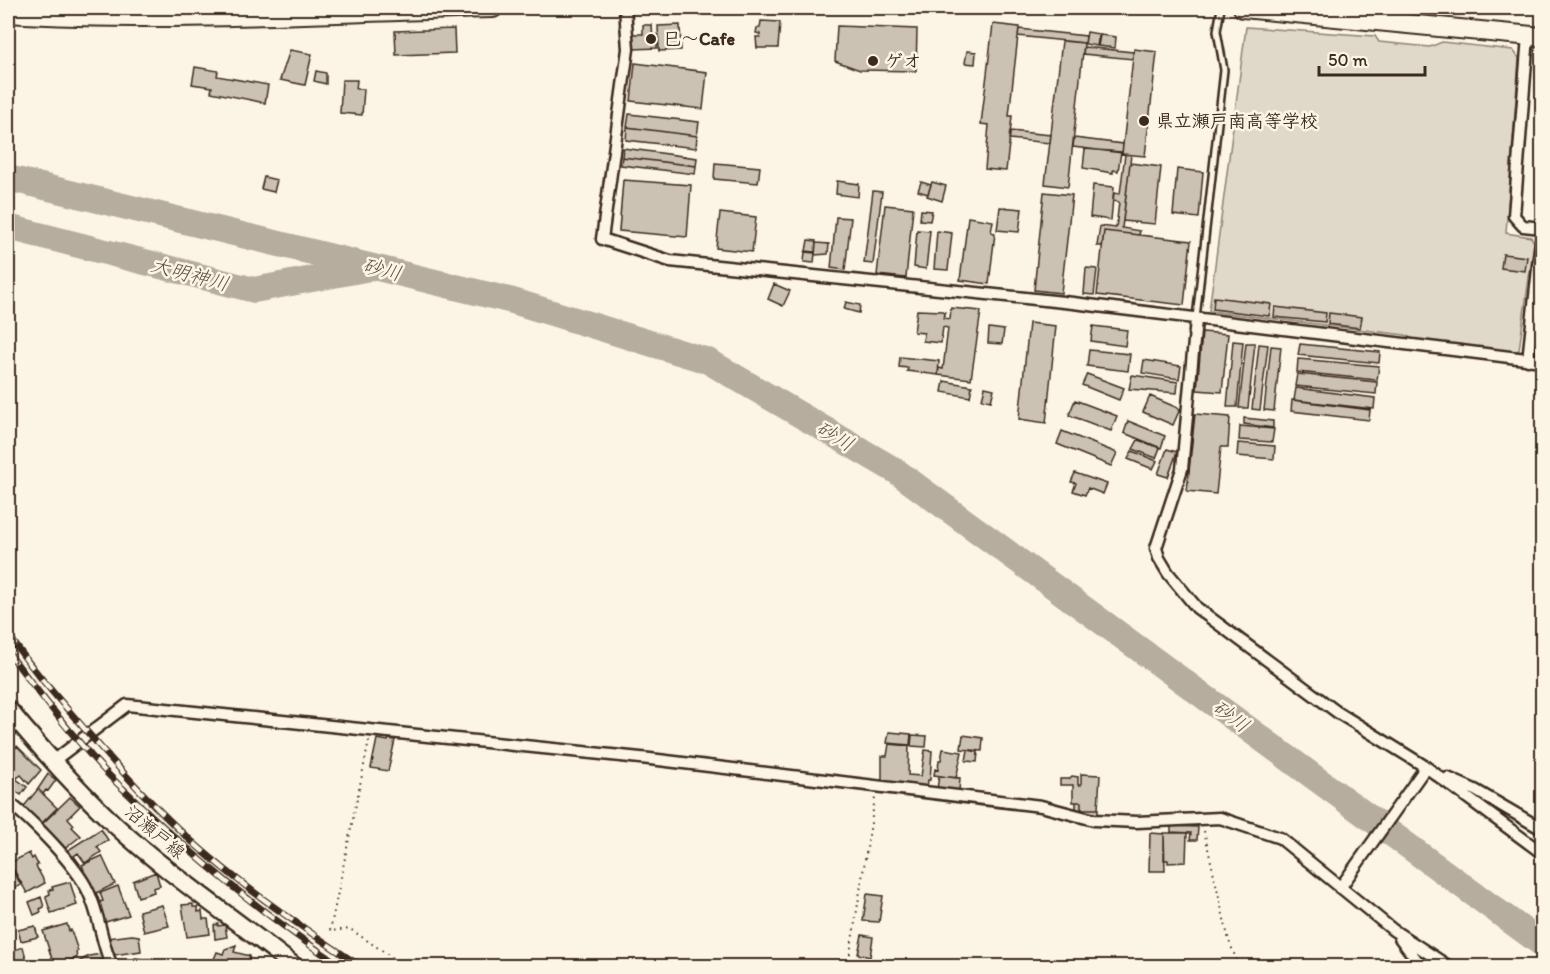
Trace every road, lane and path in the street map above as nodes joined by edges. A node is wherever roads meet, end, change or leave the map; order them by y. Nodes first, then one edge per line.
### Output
1 (493, 8) edge
2 (626, 8) edge
3 (1221, 8) edge
4 (1243, 8) edge
5 (404, 9) edge
6 (226, 12) edge
7 (8, 13) edge
8 (1535, 36) edge
9 (1542, 230) edge
10 (1196, 320) junction
11 (1528, 360) junction
12 (1542, 361) edge
13 (8, 710) edge
14 (372, 729) junction
15 (52, 762) junction
16 (1425, 767) junction
17 (877, 787) junction
18 (8, 802) edge
19 (1203, 819) junction
20 (1542, 829) edge
21 (1542, 853) edge
22 (1340, 888) junction
23 (1393, 930) junction
24 (112, 966) edge
25 (294, 966) edge
26 (405, 966) edge
27 (848, 966) edge
28 (1239, 966) edge
29 (1421, 966) edge
30 (1448, 966) edge

1 - 5 main road
2 - 10 street
3 - 10 lane
4 - 8 main road
5 - 6 main road
6 - 7 main road
8 - 9 street
9 - 11 street
10 - 11 street
10 - 16 street
11 - 12 street
13 - 15 main road, 沼瀬戸線
14 - 15 street
14 - 17 street
14 - 26 path
15 - 25 main road, 沼瀬戸線
16 - 20 street
16 - 21 street
16 - 22 street
17 - 19 street
17 - 27 path
18 - 24 street
19 - 22 street
19 - 28 path
22 - 23 street
23 - 29 street
23 - 30 street

